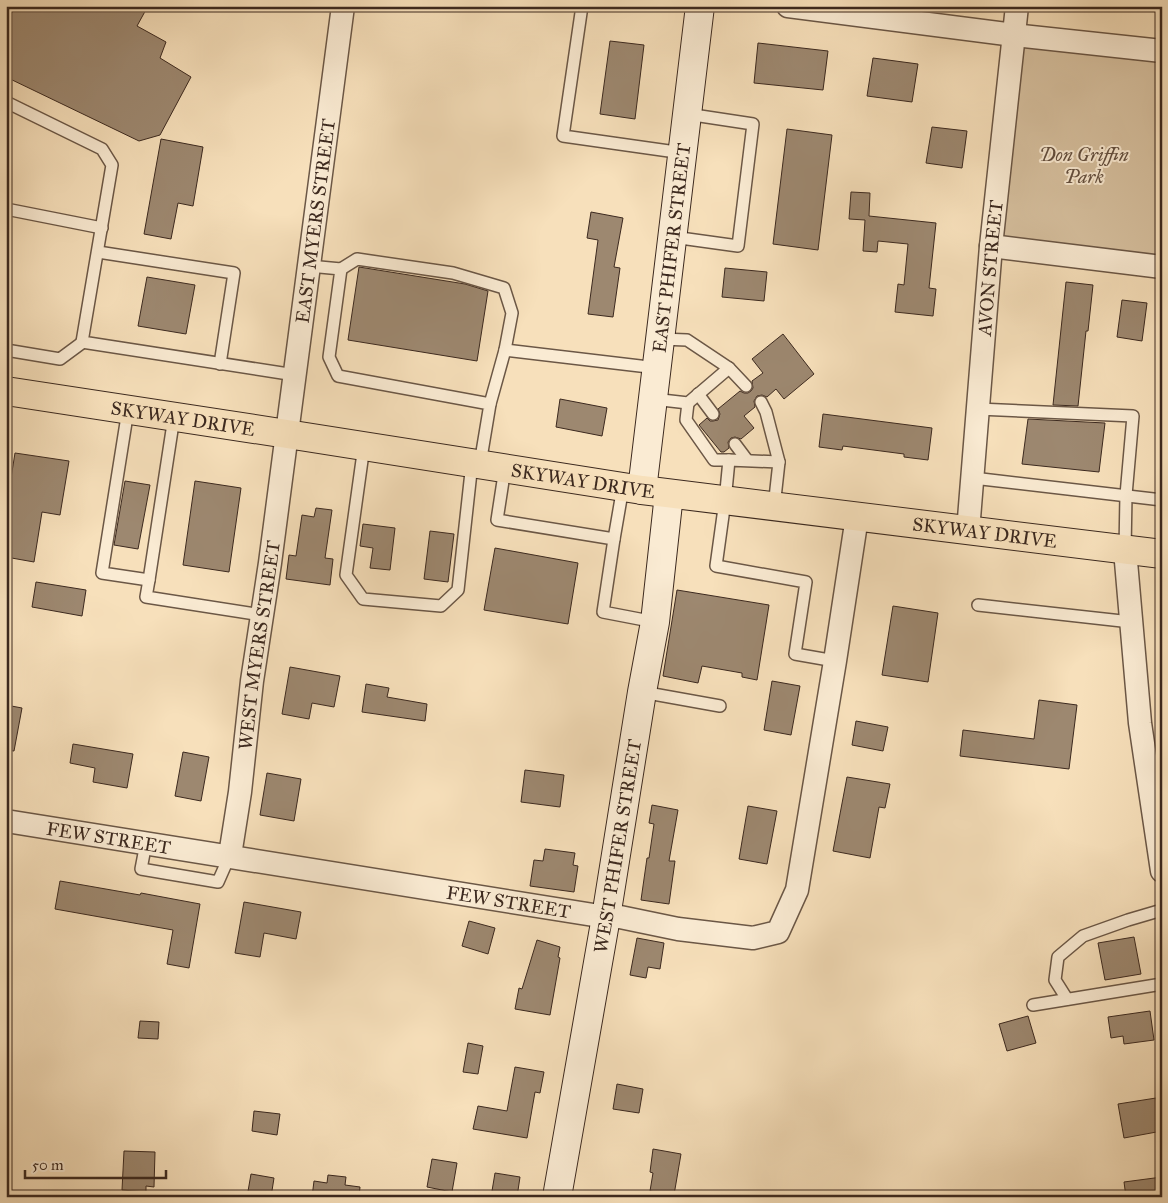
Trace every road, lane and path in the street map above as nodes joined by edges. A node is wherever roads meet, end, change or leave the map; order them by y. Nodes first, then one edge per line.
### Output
1 (343, 6) edge
2 (582, 6) edge
3 (700, 6) edge
4 (788, 6) edge
5 (1017, 6) edge
6 (1014, 35) junction
7 (1162, 51) edge
8 (6, 102) edge
9 (687, 114) junction
10 (683, 152) junction
11 (6, 209) edge
12 (102, 228) junction
13 (673, 237) junction
14 (991, 246) junction
15 (98, 252) junction
16 (309, 266) junction
17 (1162, 268) edge
18 (341, 269) junction
19 (661, 339) junction
20 (83, 342) junction
21 (6, 350) edge
22 (505, 350) junction
23 (220, 364) junction
24 (657, 368) junction
25 (730, 368) junction
26 (295, 375) junction
27 (746, 386) dead end
28 (6, 391) edge
29 (698, 394) junction
30 (653, 399) junction
31 (761, 402) dead end
32 (688, 403) junction
33 (490, 404) junction
34 (978, 409) junction
35 (128, 410) junction
36 (713, 414) dead end
37 (174, 417) junction
38 (287, 434) junction
39 (735, 444) dead end
40 (364, 446) junction
41 (729, 460) junction
42 (747, 460) junction
43 (779, 462) junction
44 (486, 465) junction
45 (973, 478) junction
46 (632, 488) junction
47 (669, 494) junction
48 (1126, 495) junction
49 (1162, 500) edge
50 (726, 501) junction
51 (774, 507) junction
52 (856, 517) junction
53 (968, 531) junction
54 (614, 539) junction
55 (1125, 550) junction
56 (1162, 554) edge
57 (149, 580) junction
58 (978, 605) dead end
59 (262, 615) junction
60 (655, 622) junction
61 (1131, 622) junction
62 (836, 652) junction
63 (642, 692) junction
64 (720, 706) dead end
65 (6, 822) edge
66 (1160, 841) edge
67 (229, 857) junction
68 (1162, 871) edge
69 (1162, 910) edge
70 (606, 917) junction
71 (1162, 984) edge
72 (1067, 999) junction
73 (1033, 1005) dead end
74 (557, 1197) edge

1 - 16 street, EAST MYERS STREET
2 - 10 lane
3 - 9 street, EAST PHIFER STREET
4 - 6 street
5 - 6 street, AVON STREET
6 - 7 street
6 - 14 street, AVON STREET
8 - 12 lane
9 - 10 street, EAST PHIFER STREET
9 - 13 lane
10 - 13 street, EAST PHIFER STREET
11 - 12 lane
12 - 15 lane
13 - 19 street, EAST PHIFER STREET
14 - 17 street
14 - 34 street, AVON STREET
15 - 20 lane
15 - 23 lane
16 - 18 lane
16 - 26 street, EAST MYERS STREET
18 - 22 lane
18 - 33 lane
19 - 24 street, EAST PHIFER STREET
19 - 25 lane
20 - 21 lane
20 - 23 lane
22 - 24 lane
22 - 33 lane
23 - 26 lane
24 - 30 street, EAST PHIFER STREET
25 - 27 lane
25 - 29 lane
26 - 38 street, EAST MYERS STREET
28 - 35 main road, SKYWAY DRIVE
29 - 32 lane
29 - 36 lane
30 - 32 lane
30 - 46 street, EAST PHIFER STREET
31 - 43 lane
32 - 41 lane
33 - 44 lane
34 - 45 street, AVON STREET
34 - 48 lane
35 - 37 main road, SKYWAY DRIVE
35 - 57 lane
37 - 38 main road, SKYWAY DRIVE
37 - 57 lane
38 - 40 main road, SKYWAY DRIVE
38 - 59 street, WEST MYERS STREET
39 - 42 lane
40 - 44 main road, SKYWAY DRIVE
40 - 44 lane
41 - 42 lane
41 - 50 lane
42 - 43 lane
43 - 51 lane
44 - 46 main road, SKYWAY DRIVE
44 - 54 lane
45 - 48 lane
45 - 53 street, AVON STREET
46 - 47 main road, SKYWAY DRIVE
46 - 54 lane
47 - 50 main road, SKYWAY DRIVE
47 - 60 street, WEST PHIFER STREET
48 - 49 lane
48 - 55 lane
50 - 51 main road, SKYWAY DRIVE
50 - 62 lane
51 - 52 main road, SKYWAY DRIVE
52 - 53 main road, SKYWAY DRIVE
52 - 62 street
53 - 55 main road, SKYWAY DRIVE
54 - 60 lane
55 - 56 main road, SKYWAY DRIVE
55 - 61 street
57 - 59 lane
58 - 61 lane
59 - 67 street, WEST MYERS STREET
60 - 63 street, WEST PHIFER STREET
61 - 66 street
62 - 70 street, FEW STREET
63 - 64 lane
63 - 70 street, WEST PHIFER STREET
65 - 67 street, FEW STREET
66 - 68 street
67 - 70 street, FEW STREET
69 - 72 lane
70 - 74 street, WEST PHIFER STREET
71 - 72 lane
72 - 73 lane

